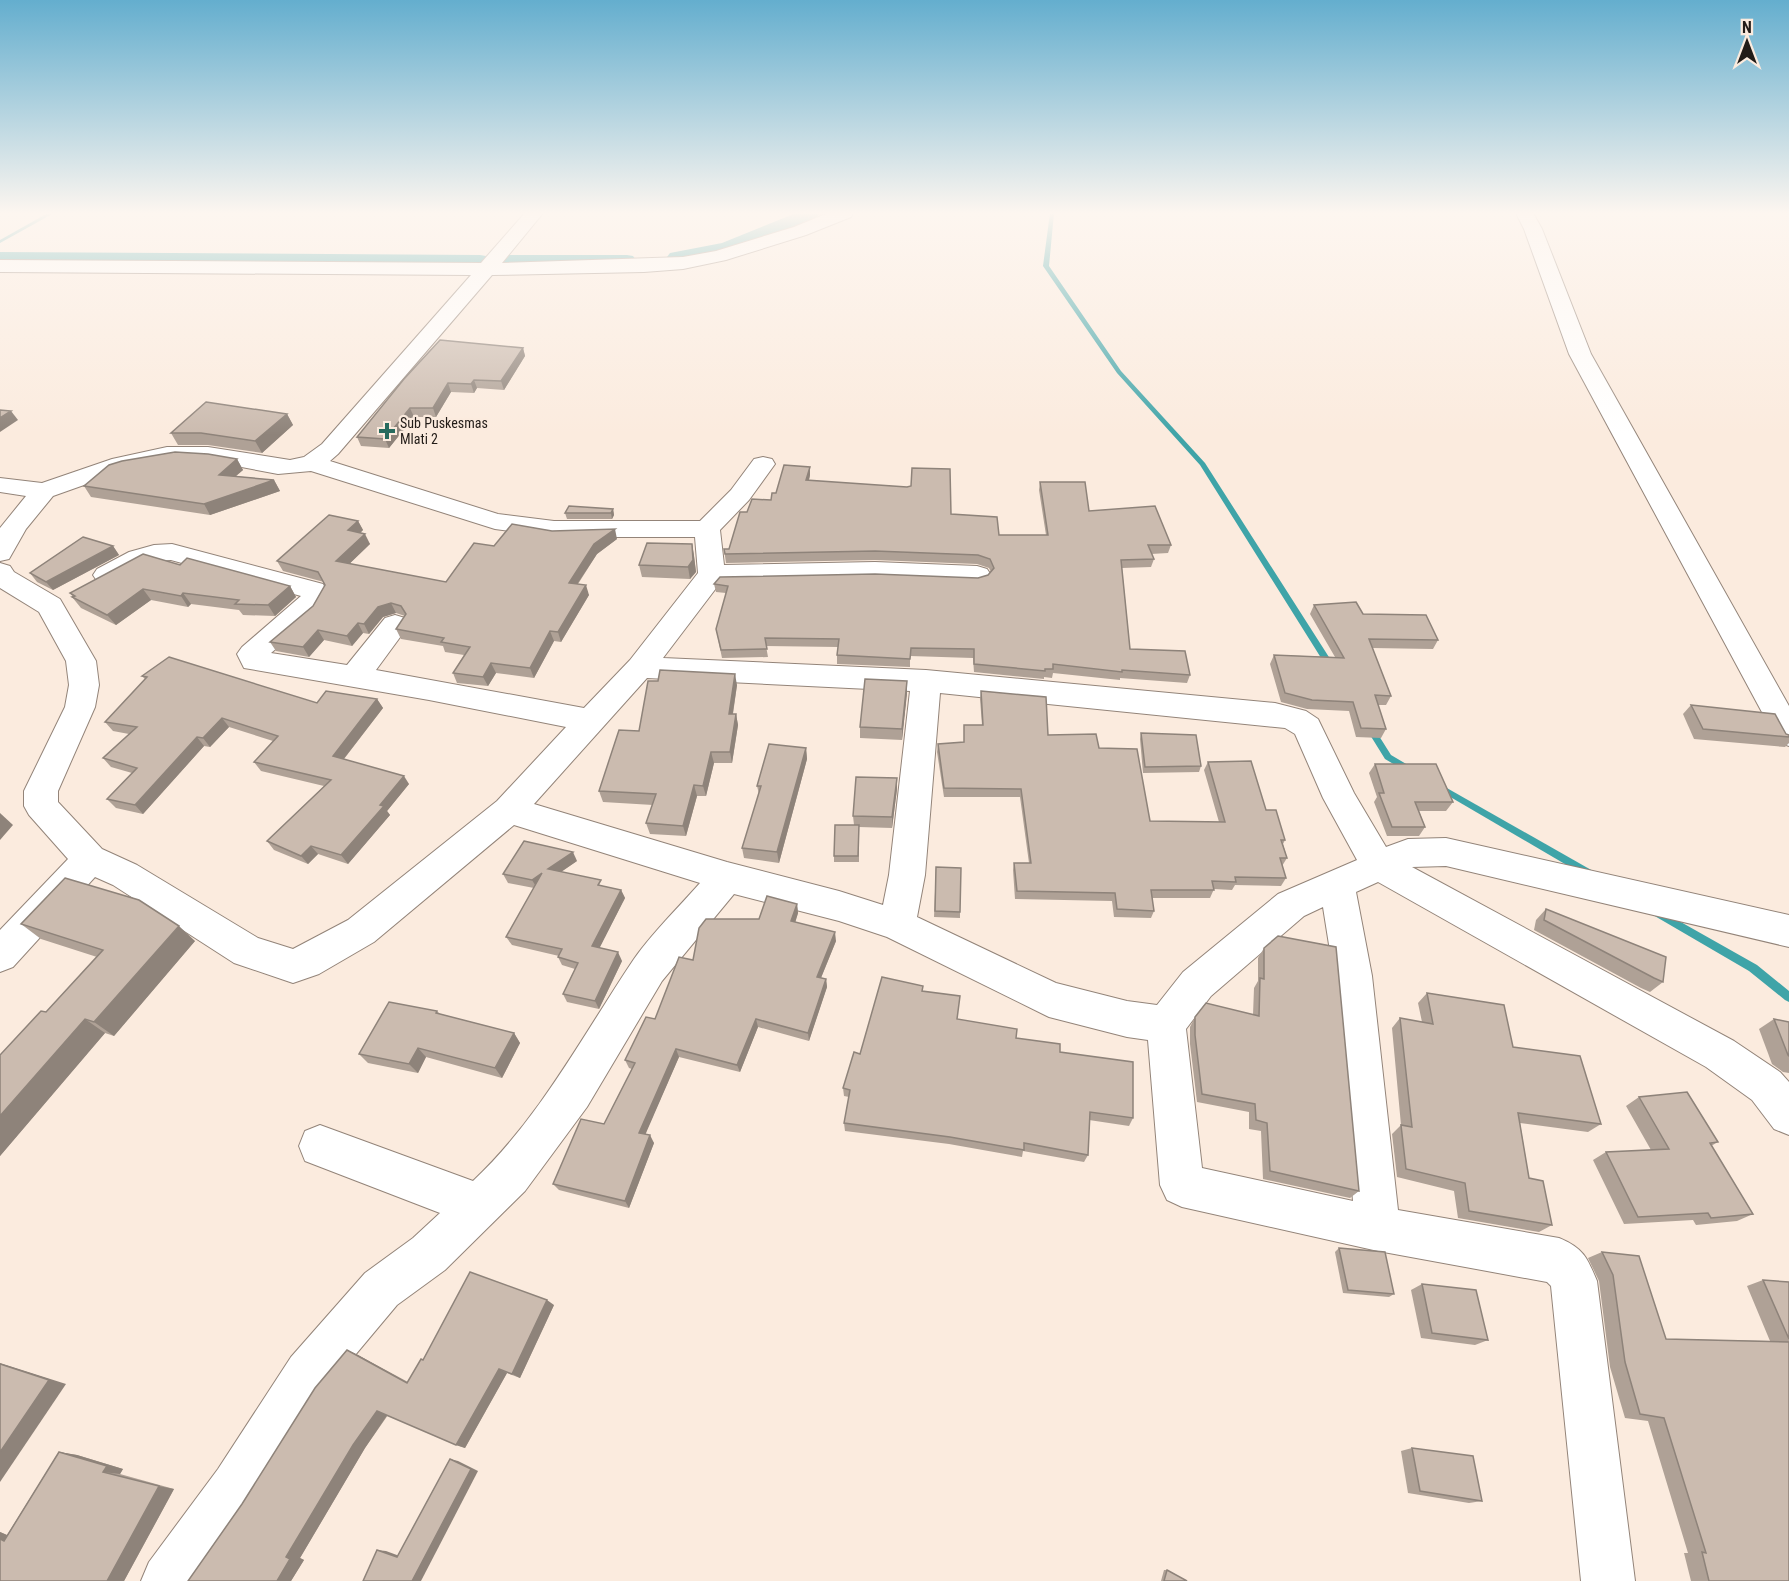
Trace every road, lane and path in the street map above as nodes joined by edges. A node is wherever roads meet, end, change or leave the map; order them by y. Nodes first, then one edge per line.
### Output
1 (471, 287) edge
2 (1555, 287) edge
3 (312, 463) junction
4 (763, 464) dead end
5 (0, 485) edge
6 (44, 491) junction
7 (707, 529) junction
8 (0, 553) edge
9 (0, 572) edge
10 (712, 574) junction
11 (977, 575) edge
12 (70, 596) junction
13 (395, 625) dead end
14 (640, 667) junction
15 (354, 677) junction
16 (926, 681) junction
17 (591, 721) junction
18 (1789, 734) edge
19 (509, 810) junction
20 (90, 859) junction
21 (1378, 866) junction
22 (727, 877) junction
23 (1337, 886) junction
24 (897, 925) junction
25 (1789, 931) edge
26 (0, 955) edge
27 (1166, 1024) junction
28 (1789, 1114) edge
29 (320, 1146) dead end
30 (478, 1205) junction
31 (1378, 1229) junction
32 (168, 1581) edge
33 (1608, 1581) edge

1 - 3 street
2 - 18 street
3 - 6 street
3 - 7 street
4 - 7 street
5 - 6 street
6 - 8 street
7 - 10 street
9 - 12 street
10 - 11 street
10 - 14 street
12 - 15 street
12 - 20 street
13 - 15 street
14 - 16 street
14 - 17 street
15 - 17 street
16 - 21 street
16 - 24 street
17 - 19 street
19 - 20 street
19 - 22 street
20 - 26 street
21 - 23 street
21 - 25 street
21 - 28 street
22 - 24 street
22 - 30 street
23 - 27 street
23 - 31 street
24 - 27 street
27 - 31 street
29 - 30 street
30 - 32 street
31 - 33 street

